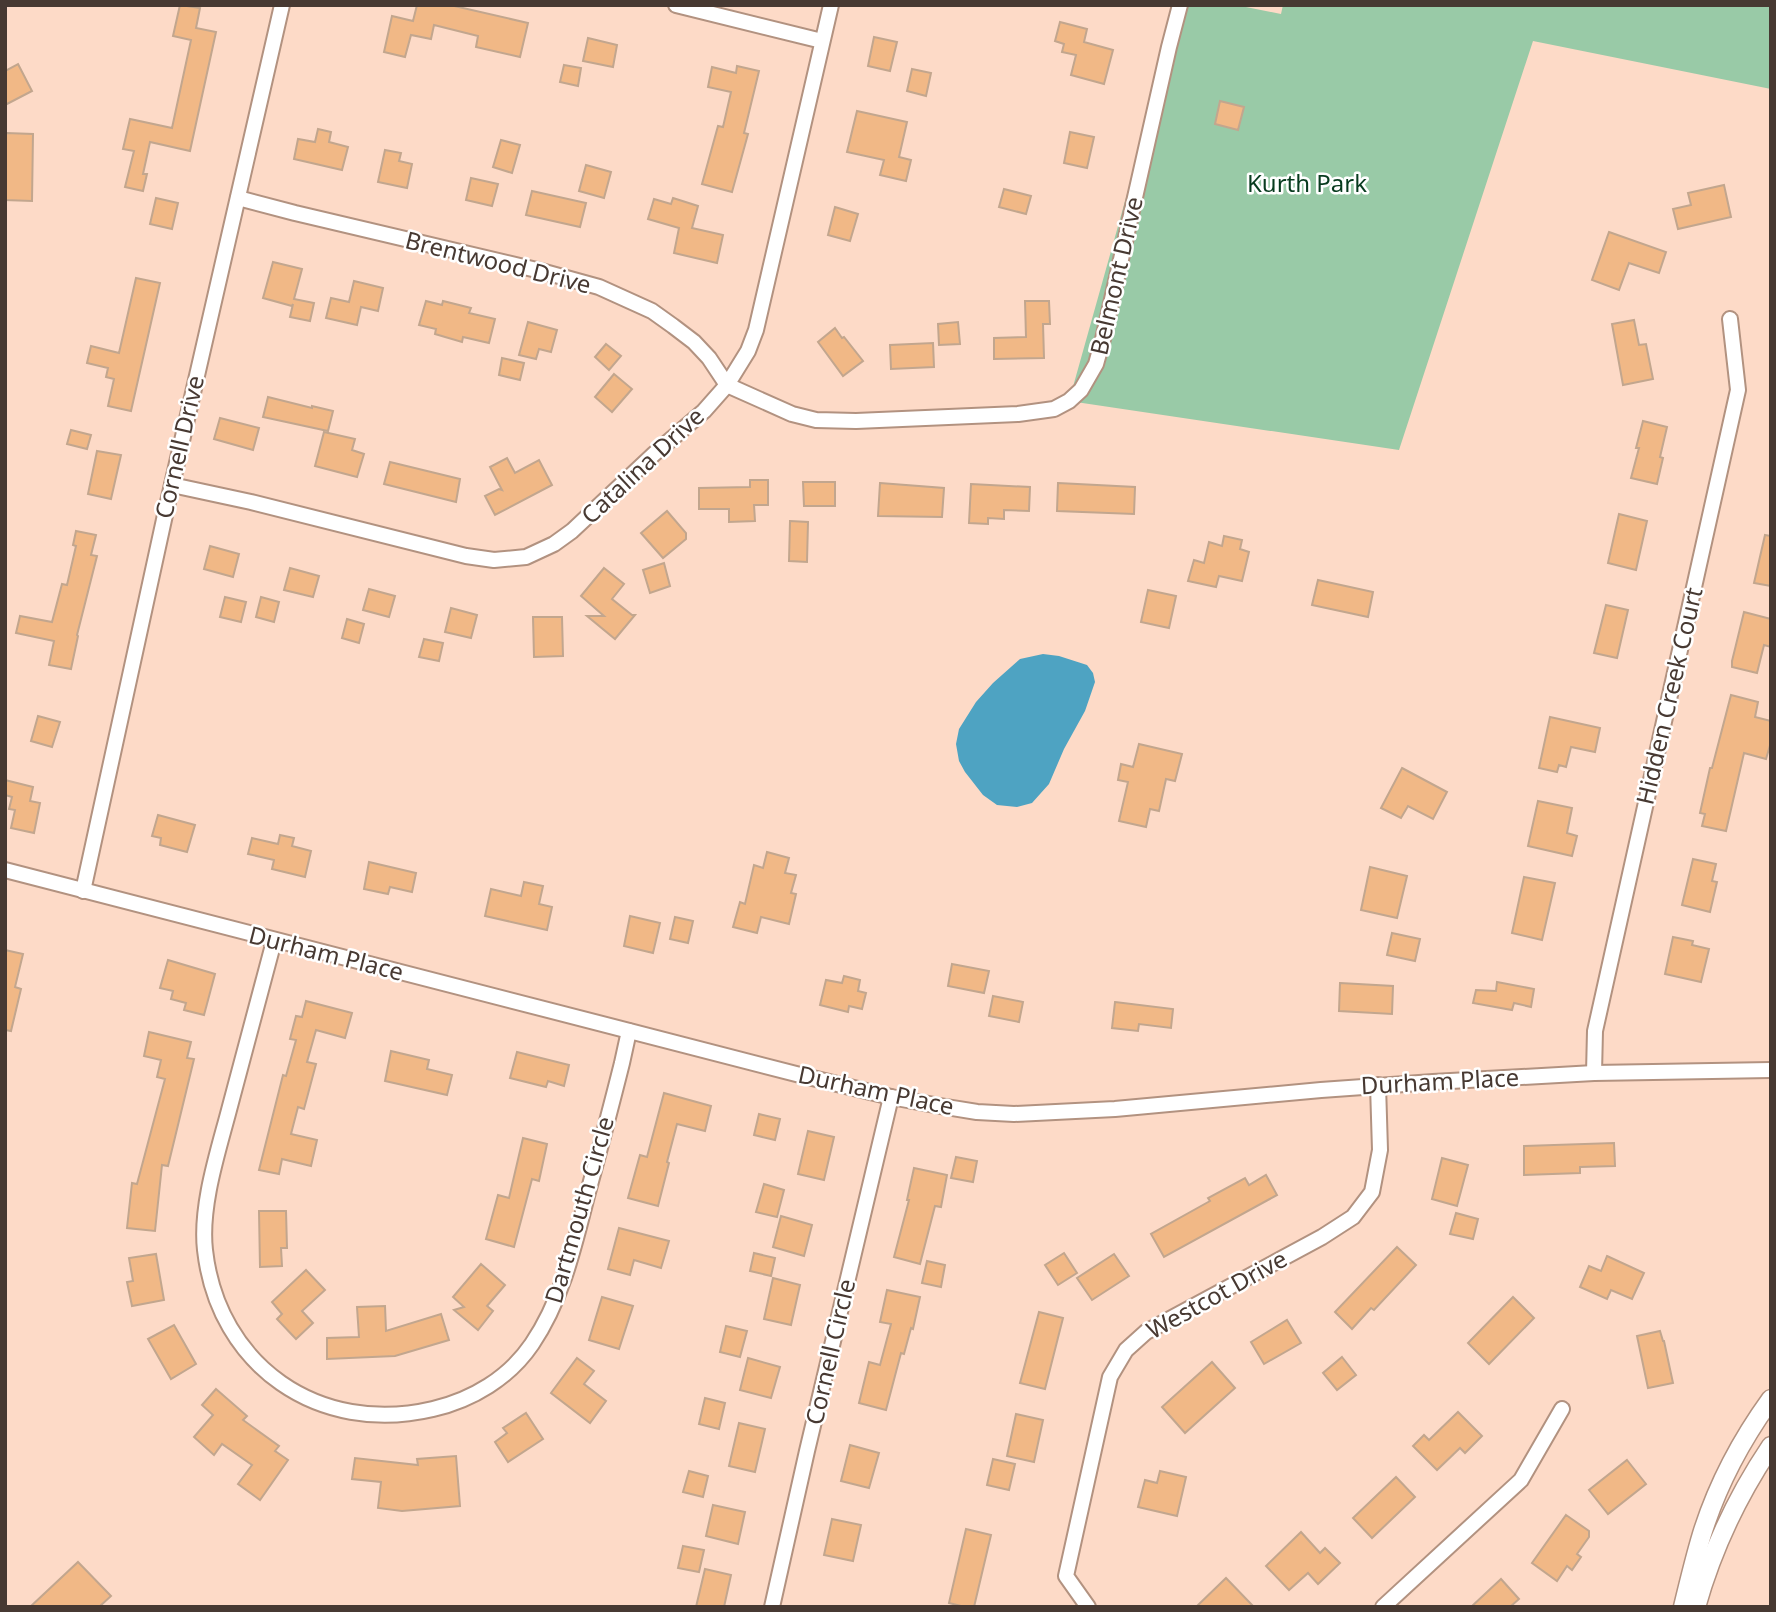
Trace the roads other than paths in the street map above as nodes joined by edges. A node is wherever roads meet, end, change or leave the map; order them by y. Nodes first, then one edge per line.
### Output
1 (282, 5) edge
2 (676, 5) edge
3 (831, 5) edge
4 (1180, 5) edge
5 (822, 41) junction
6 (237, 198) junction
7 (1730, 318) dead end
8 (727, 386) junction
9 (172, 485) junction
10 (5, 870) edge
11 (83, 891) junction
12 (274, 941) junction
13 (629, 1031) junction
14 (1771, 1070) edge
15 (1594, 1073) junction
16 (1378, 1085) junction
17 (891, 1097) junction
18 (1771, 1399) edge
19 (1562, 1409) dead end
20 (1771, 1434) edge
21 (1771, 1446) edge
22 (1735, 1506) junction
23 (772, 1607) edge
24 (1088, 1607) edge
25 (1383, 1607) edge
26 (1683, 1607) edge
27 (1696, 1607) edge

1 - 6 street, Cornell Drive
2 - 5 street
3 - 5 street, Catalina Drive
4 - 8 street, Belmont Drive
5 - 8 street, Catalina Drive
6 - 8 street, Brentwood Drive
6 - 9 street, Cornell Drive
7 - 15 street, Hidden Creek Court
8 - 9 street, Catalina Drive
9 - 11 street, Cornell Drive
10 - 11 street, Durham Place
11 - 12 street, Durham Place
12 - 13 street, Durham Place
12 - 13 street, Dartmouth Circle
13 - 17 street, Durham Place
14 - 15 street, Durham Place
15 - 16 street, Durham Place
16 - 17 street, Durham Place
16 - 24 street, Westcot Drive
17 - 23 street, Cornell Circle
18 - 26 street
19 - 25 street
20 - 22 street
21 - 22 street
22 - 27 street

